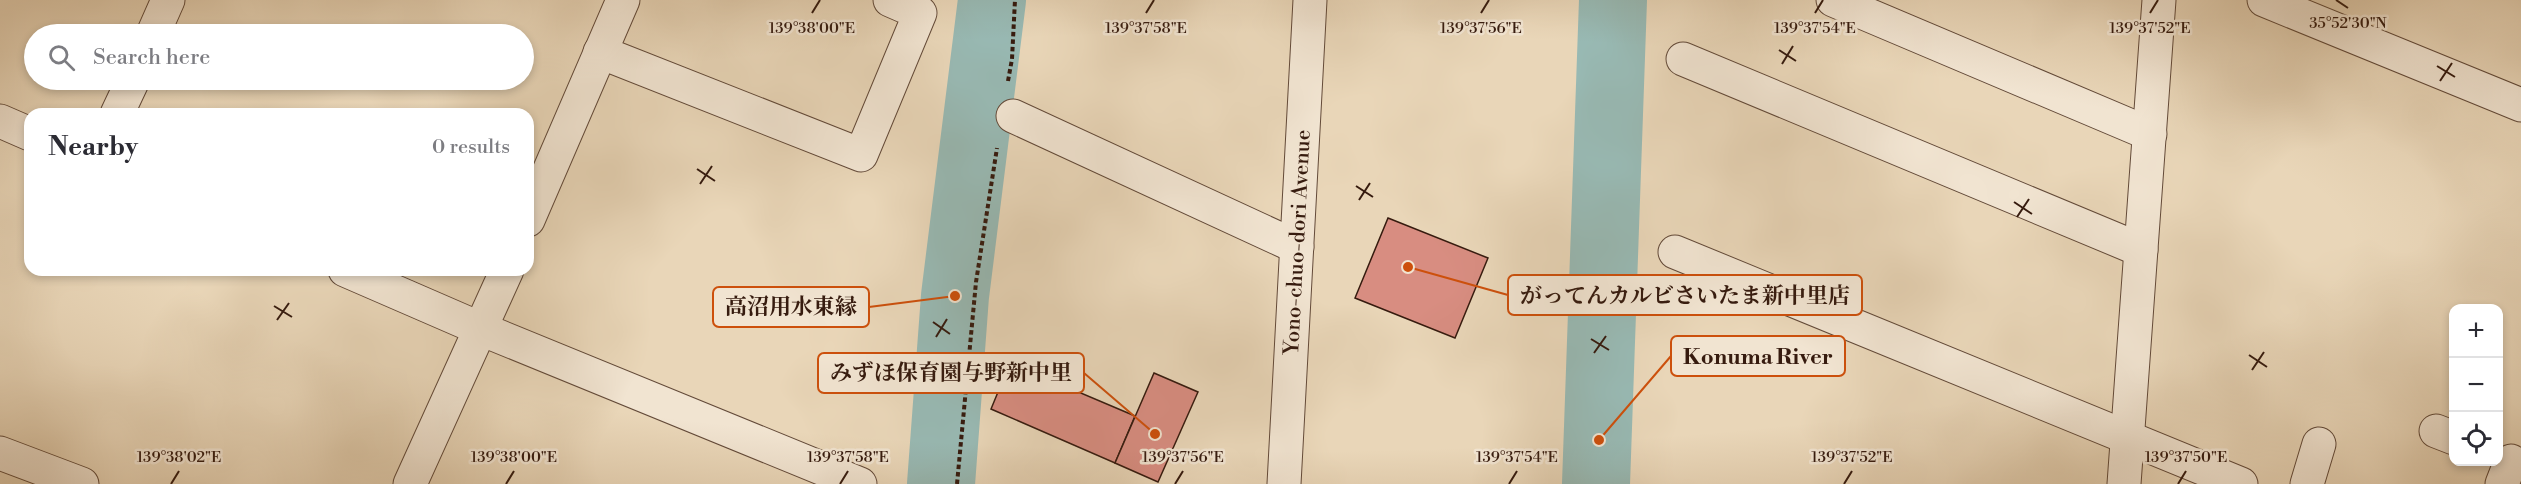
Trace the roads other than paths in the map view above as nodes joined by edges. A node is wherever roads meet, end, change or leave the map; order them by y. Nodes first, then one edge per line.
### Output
1 (168, 0) edge
2 (623, 0) edge
3 (890, 0) edge
4 (1310, 0) edge
5 (1833, 0) edge
6 (2159, 0) edge
7 (2264, 0) edge
8 (157, 24) edge
9 (600, 52) junction
10 (1683, 58) dead end
11 (128, 90) edge
12 (1010, 103) road end
13 (2521, 105) edge
14 (120, 108) edge
15 (0, 121) edge
16 (24, 131) edge
17 (2150, 134) junction
18 (534, 206) edge
19 (1297, 247) junction
20 (2141, 250) junction
21 (1675, 252) dead end
22 (359, 276) edge
23 (504, 276) edge
24 (481, 329) junction
25 (2127, 438) junction
26 (2319, 444) dead end
27 (0, 453) edge
28 (82, 484) edge
29 (410, 484) edge
30 (860, 484) edge
31 (1284, 484) edge
32 (2124, 484) edge
33 (2241, 484) edge
34 (2307, 484) edge

1 - 8 street
2 - 9 street
3 - 9 street
4 - 19 street, Yono-chuo-dori Avenue
5 - 17 street
6 - 17 street
7 - 13 street
9 - 18 street
10 - 20 street
11 - 14 street
12 - 19 street
15 - 16 street
17 - 20 street
19 - 31 street, Yono-chuo-dori Avenue
20 - 25 street
21 - 25 street
22 - 24 street
23 - 24 street
24 - 29 street
24 - 30 street
25 - 32 street
25 - 33 street
26 - 34 street
27 - 28 street

